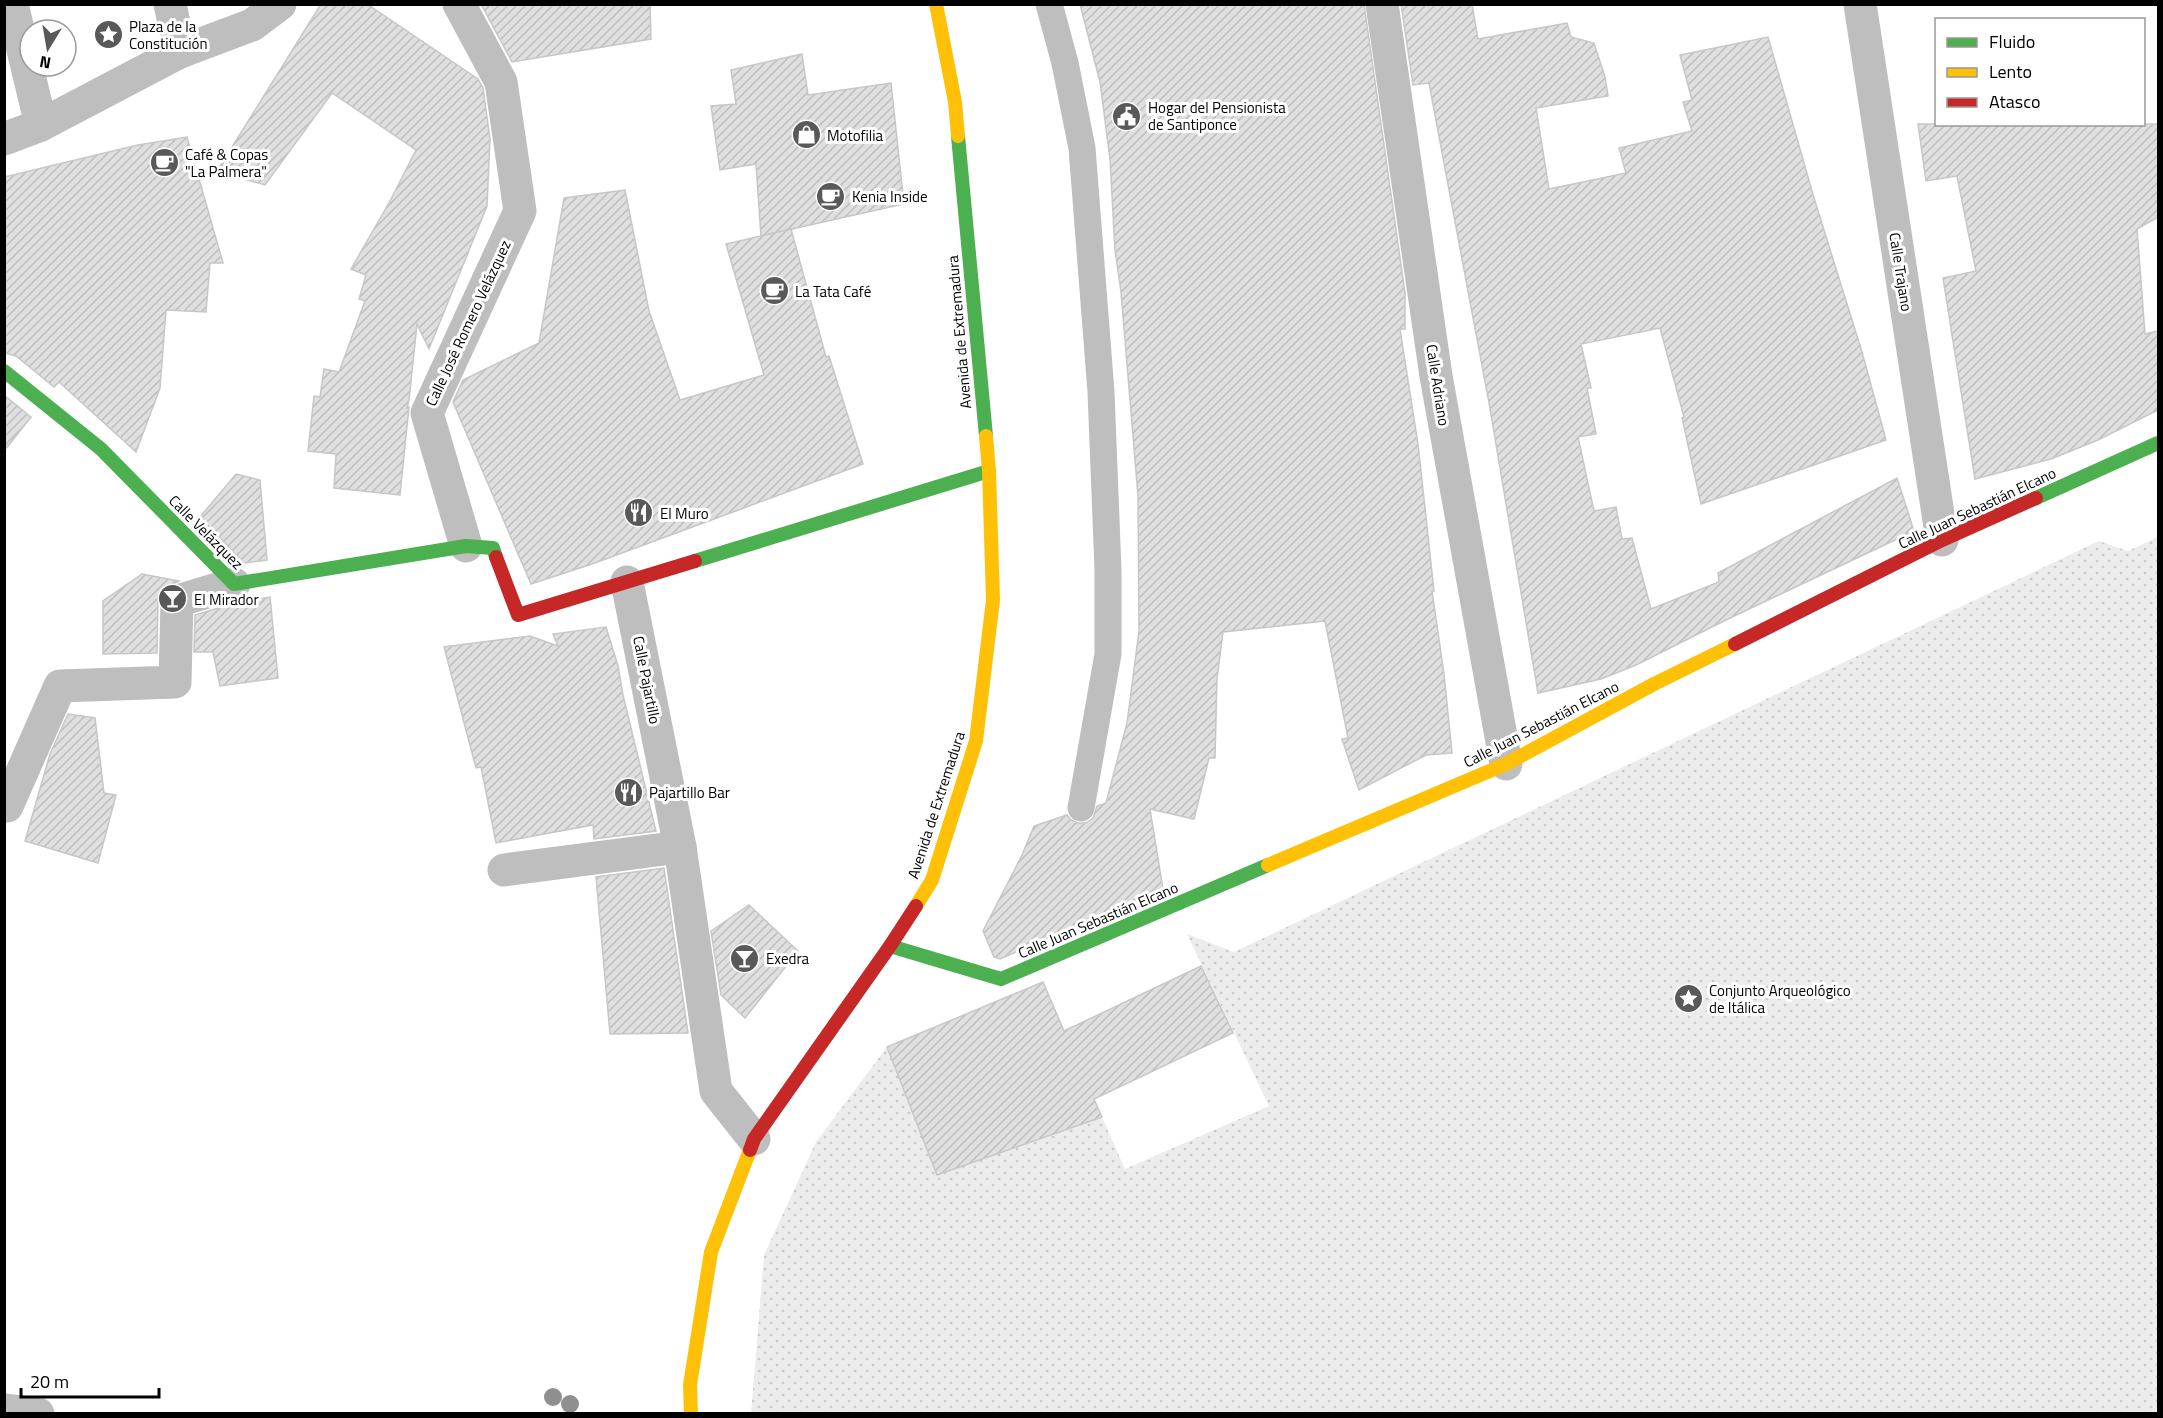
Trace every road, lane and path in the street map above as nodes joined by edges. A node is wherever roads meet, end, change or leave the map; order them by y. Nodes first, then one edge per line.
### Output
1 (12, 4) edge
2 (170, 4) edge
3 (280, 4) edge
4 (459, 4) edge
5 (936, 4) edge
6 (1048, 4) edge
7 (1382, 4) edge
8 (1860, 4) edge
9 (180, 52) junction
10 (41, 126) junction
11 (4, 139) edge
12 (4, 371) edge
13 (2158, 444) edge
14 (988, 471) junction
15 (1942, 540) junction
16 (466, 546) junction
17 (627, 582) junction
18 (234, 584) junction
19 (1506, 764) junction
20 (7, 806) dead end
21 (1081, 808) dead end
22 (680, 847) junction
23 (504, 870) dead end
24 (890, 946) junction
25 (754, 1139) junction
26 (4, 1410) edge
27 (38, 1413) edge
28 (692, 1413) edge

1 - 10 street
2 - 9 street
3 - 9 street
4 - 16 street, Calle José Romero Velázquez
5 - 14 street, Avenida de Extremadura
6 - 21 lane
7 - 19 street, Calle Adriano
8 - 15 street, Calle Trajano
9 - 10 street
10 - 11 street
12 - 18 street, Calle Velázquez
13 - 15 street, Calle Juan Sebastián Elcano
14 - 17 street
14 - 24 street, Avenida de Extremadura
15 - 19 street, Calle Juan Sebastián Elcano
16 - 17 street
16 - 18 street, Calle Velázquez
17 - 22 street, Calle Pajartillo
18 - 20 street
19 - 24 street, Calle Juan Sebastián Elcano
22 - 23 street
22 - 25 street, Calle Pajartillo
24 - 25 street, Avenida de Extremadura
25 - 28 street, Avenida de Extremadura
26 - 27 street

